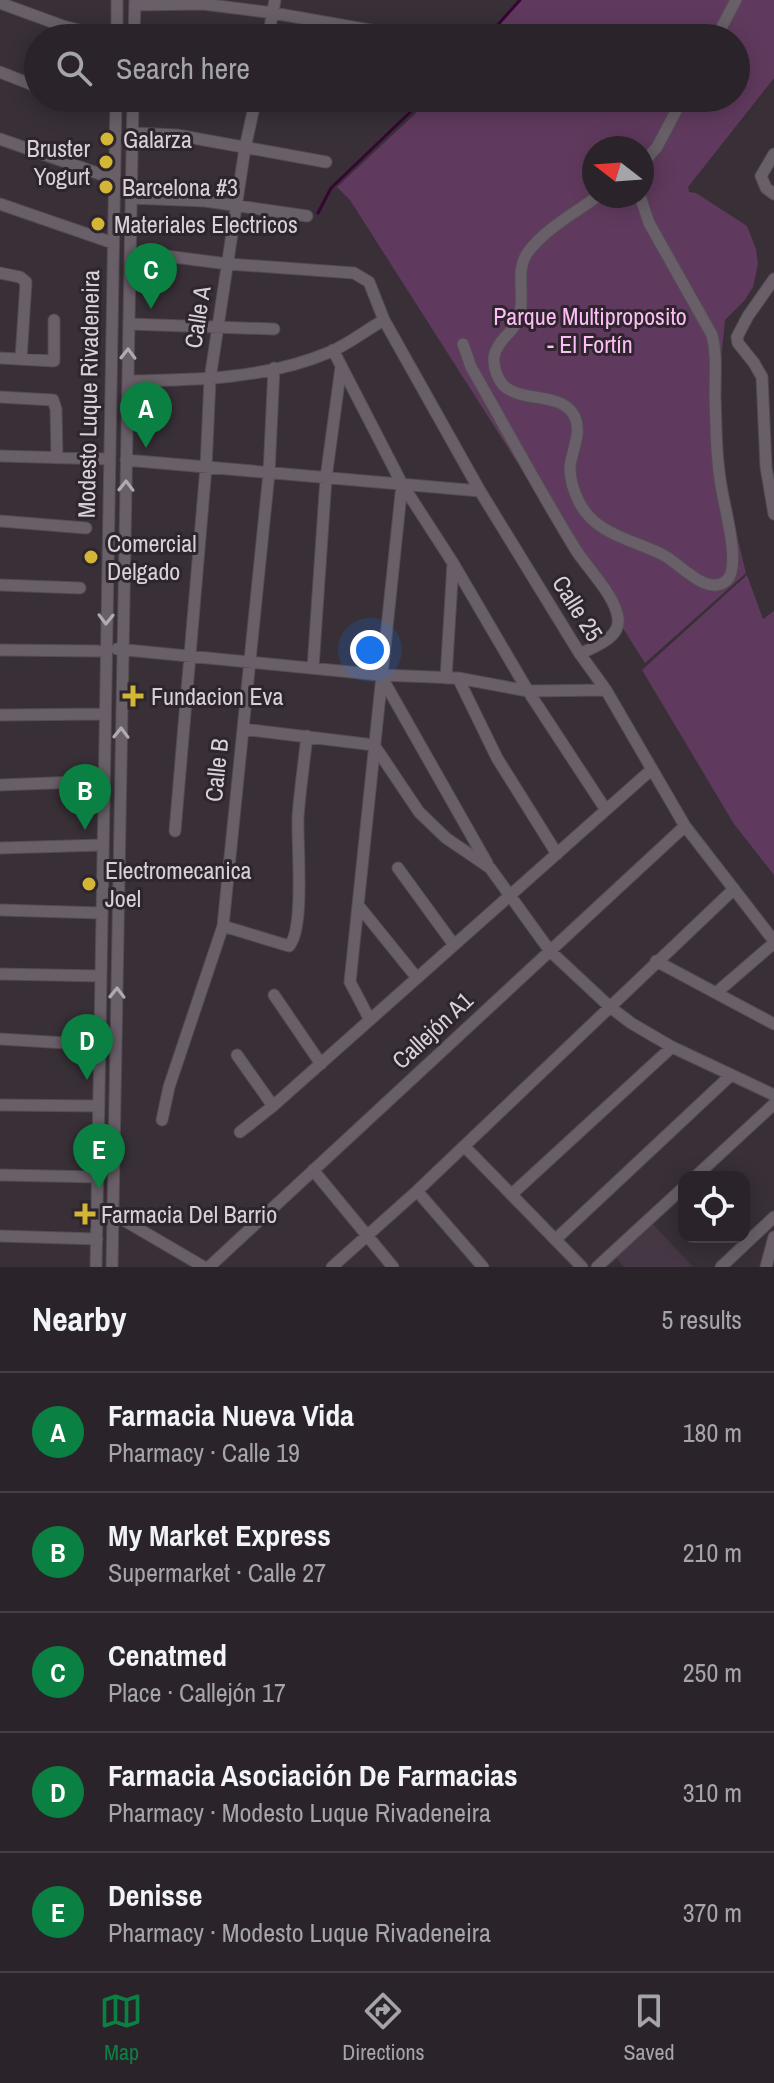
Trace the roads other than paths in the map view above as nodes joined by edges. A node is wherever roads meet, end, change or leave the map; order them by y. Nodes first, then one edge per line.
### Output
1 (117, 0) edge
2 (275, 0) edge
3 (736, 0) edge
4 (135, 2) edge
5 (0, 3) edge
6 (273, 13) junction
7 (58, 24) edge
8 (117, 24) edge
9 (134, 24) edge
10 (271, 24) edge
11 (335, 24) edge
12 (723, 24) edge
13 (0, 72) edge
14 (24, 81) edge
15 (116, 112) edge
16 (133, 112) edge
17 (253, 112) edge
18 (675, 112) edge
19 (133, 133) junction
20 (0, 139) edge
21 (654, 146) edge
22 (245, 148) junction
23 (774, 154) edge
24 (326, 162) dead end
25 (114, 179) junction
26 (774, 194) edge
27 (131, 198) junction
28 (0, 204) edge
29 (238, 206) junction
30 (582, 208) edge
31 (644, 208) edge
32 (307, 216) dead end
33 (113, 243) junction
34 (151, 254) dead end
35 (228, 264) junction
36 (0, 273) edge
37 (774, 279) edge
38 (54, 320) dead end
39 (384, 320) junction
40 (129, 324) junction
41 (217, 326) junction
42 (274, 329) dead end
43 (463, 344) dead end
44 (333, 350) junction
45 (0, 358) edge
46 (21, 359) junction
47 (341, 367) junction
48 (274, 368) junction
49 (210, 379) junction
50 (128, 381) junction
51 (0, 397) edge
52 (774, 414) edge
53 (762, 423) junction
54 (0, 456) edge
55 (57, 458) junction
56 (109, 459) junction
57 (126, 460) junction
58 (206, 467) junction
59 (269, 473) junction
60 (326, 478) junction
61 (402, 484) junction
62 (480, 491) junction
63 (774, 514) edge
64 (0, 521) edge
65 (86, 528) dead end
66 (107, 559) junction
67 (453, 563) junction
68 (125, 575) junction
69 (0, 585) edge
70 (80, 588) dead end
71 (123, 648) junction
72 (0, 650) edge
73 (102, 651) junction
74 (580, 654) junction
75 (188, 655) junction
76 (250, 662) junction
77 (313, 668) junction
78 (381, 675) junction
79 (452, 678) junction
80 (105, 680) junction
81 (606, 690) junction
82 (528, 691) junction
83 (121, 706) junction
84 (105, 714) junction
85 (0, 715) edge
86 (243, 729) junction
87 (307, 736) junction
88 (374, 745) junction
89 (651, 770) junction
90 (104, 781) junction
91 (0, 785) edge
92 (606, 810) junction
93 (685, 826) junction
94 (175, 831) dead end
95 (103, 845) junction
96 (0, 848) edge
97 (557, 854) junction
98 (398, 868) dead end
99 (490, 868) junction
100 (734, 889) junction
101 (509, 897) junction
102 (358, 905) junction
103 (0, 910) edge
104 (102, 913) junction
105 (223, 926) junction
106 (774, 942) edge
107 (454, 945) junction
108 (550, 951) junction
109 (656, 961) junction
110 (0, 974) edge
111 (101, 976) junction
112 (417, 978) junction
113 (716, 993) junction
114 (274, 995) dead end
115 (610, 1007) junction
116 (101, 1012) junction
117 (370, 1020) junction
118 (774, 1024) edge
119 (0, 1039) edge
120 (100, 1045) junction
121 (672, 1047) junction
122 (237, 1055) dead end
123 (117, 1058) junction
124 (321, 1064) junction
125 (731, 1075) junction
126 (774, 1095) edge
127 (774, 1104) edge
128 (0, 1105) edge
129 (99, 1106) junction
130 (273, 1106) junction
131 (162, 1120) dead end
132 (98, 1126) junction
133 (115, 1131) junction
134 (240, 1132) dead end
135 (464, 1146) junction
136 (313, 1170) junction
137 (701, 1171) edge
138 (0, 1175) edge
139 (98, 1177) junction
140 (417, 1191) junction
141 (678, 1193) edge
142 (512, 1194) junction
143 (97, 1205) junction
144 (113, 1214) junction
145 (774, 1217) edge
146 (0, 1236) edge
147 (367, 1236) junction
148 (774, 1237) edge
149 (97, 1239) junction
150 (556, 1239) junction
151 (96, 1267) edge
152 (112, 1267) edge
153 (206, 1267) edge
154 (332, 1267) edge
155 (393, 1267) edge
156 (483, 1267) edge
157 (582, 1267) edge
158 (597, 1267) edge
159 (721, 1267) edge
160 (766, 1267) edge

1 - 8 street
2 - 6 street
3 - 12 street
4 - 6 street
4 - 9 street
5 - 7 street
6 - 10 street
6 - 11 street
13 - 14 street
15 - 25 street, Modesto Luque Rivadeneira
16 - 19 street, Modesto Luque Rivadeneira
17 - 22 street, Calle A
18 - 21 street
19 - 22 street
19 - 27 street, Modesto Luque Rivadeneira
20 - 25 street
22 - 24 street
22 - 29 street, Calle A
23 - 26 street
25 - 33 street, Modesto Luque Rivadeneira
27 - 29 street
27 - 40 street, Modesto Luque Rivadeneira
28 - 33 street
29 - 32 street
29 - 35 street, Calle A
30 - 31 street
33 - 56 street, Modesto Luque Rivadeneira
34 - 35 street
35 - 39 street, Calle 25
35 - 41 street, Calle A
36 - 46 street
37 - 53 street
38 - 46 street
39 - 44 street
39 - 62 street, Calle 25
40 - 41 street
50 -> 40 street, Modesto Luque Rivadeneira
41 - 42 street
41 - 49 street, Calle A
43 - 74 street
44 - 47 street
44 - 48 street
45 - 46 street
47 - 60 street
47 - 61 street
48 - 49 street
48 - 59 street, Calle B
49 - 50 street
49 - 58 street, Calle A
50 - 57 street, Modesto Luque Rivadeneira
51 - 55 street
52 - 53 street
53 - 63 street
54 - 55 street
55 - 56 street
56 - 66 street, Modesto Luque Rivadeneira
57 - 58 street
68 -> 57 street, Modesto Luque Rivadeneira
58 - 59 street
58 - 75 street, Calle A
59 - 60 street
59 - 76 street, Calle B
60 - 61 street
60 - 77 street
61 - 62 street
61 - 67 street
61 - 78 street
62 - 74 street, Calle 25
64 - 65 street
66 - 68 street
66 -> 73 street, Modesto Luque Rivadeneira
67 - 79 street
67 - 82 street
68 - 71 street, Modesto Luque Rivadeneira
69 - 70 street
71 - 73 street
71 - 75 street
71 - 83 street, Modesto Luque Rivadeneira
72 - 73 street
73 - 80 street, Modesto Luque Rivadeneira
74 - 81 street, Calle 25
75 - 76 street
75 - 94 street, Calle A
76 - 77 street
76 - 86 street, Calle B
77 - 78 street
78 - 79 street
78 - 88 street
78 - 99 street
79 - 82 street
79 - 97 street
80 - 83 street
80 - 84 street, Modesto Luque Rivadeneira
81 - 82 street
81 - 89 street, Calle 25
82 - 92 street
123 -> 83 street, Modesto Luque Rivadeneira
84 - 85 street
84 - 90 street, Modesto Luque Rivadeneira
86 - 87 street
86 - 105 street, Calle B
87 - 88 street
87 - 105 street
88 - 99 street
88 - 102 street
89 - 92 street
89 - 93 street, Calle 25
90 - 91 street
90 - 95 street, Modesto Luque Rivadeneira
92 - 97 street
93 - 100 street, Calle 25
93 - 108 street, Callejón A1
95 - 96 street
95 - 104 street, Modesto Luque Rivadeneira
97 - 101 street
98 - 107 street
99 - 101 street
100 - 106 street, Calle 25
100 - 109 street
101 - 107 street
101 - 108 street
102 - 112 street
102 - 117 street
103 - 104 street
104 - 111 street, Modesto Luque Rivadeneira
105 - 131 street, Calle B
106 - 113 street
107 - 112 street
108 - 115 street
108 - 136 street, Callejón A1
109 - 113 street
109 - 115 street
110 - 111 street
111 - 116 street, Modesto Luque Rivadeneira
112 - 117 street
113 - 118 street
114 - 124 street
115 - 121 street
115 - 135 street
116 - 120 street, Modesto Luque Rivadeneira
116 - 123 street
117 - 124 street
119 - 120 street
120 - 129 street, Modesto Luque Rivadeneira
121 - 125 street
121 - 142 street
122 - 130 street
123 - 133 street, Modesto Luque Rivadeneira
124 - 130 street
125 - 126 street
125 - 150 street
127 - 137 street
128 - 129 street
129 - 132 street, Modesto Luque Rivadeneira
130 - 134 street
132 - 133 street
132 - 139 street, Modesto Luque Rivadeneira
133 - 144 street, Modesto Luque Rivadeneira
135 - 140 street
135 - 142 street
136 - 147 street
136 - 153 street, Callejón A1
138 - 139 street
139 - 143 street, Modesto Luque Rivadeneira
140 - 147 street
140 - 156 street
141 - 158 street
142 - 150 street
143 - 144 street
143 - 149 street, Modesto Luque Rivadeneira
144 - 152 street, Modesto Luque Rivadeneira
144 - 153 street
145 - 159 street
146 - 149 street
147 - 154 street
147 - 155 street
148 - 160 street
149 - 151 street, Modesto Luque Rivadeneira
150 - 157 street

